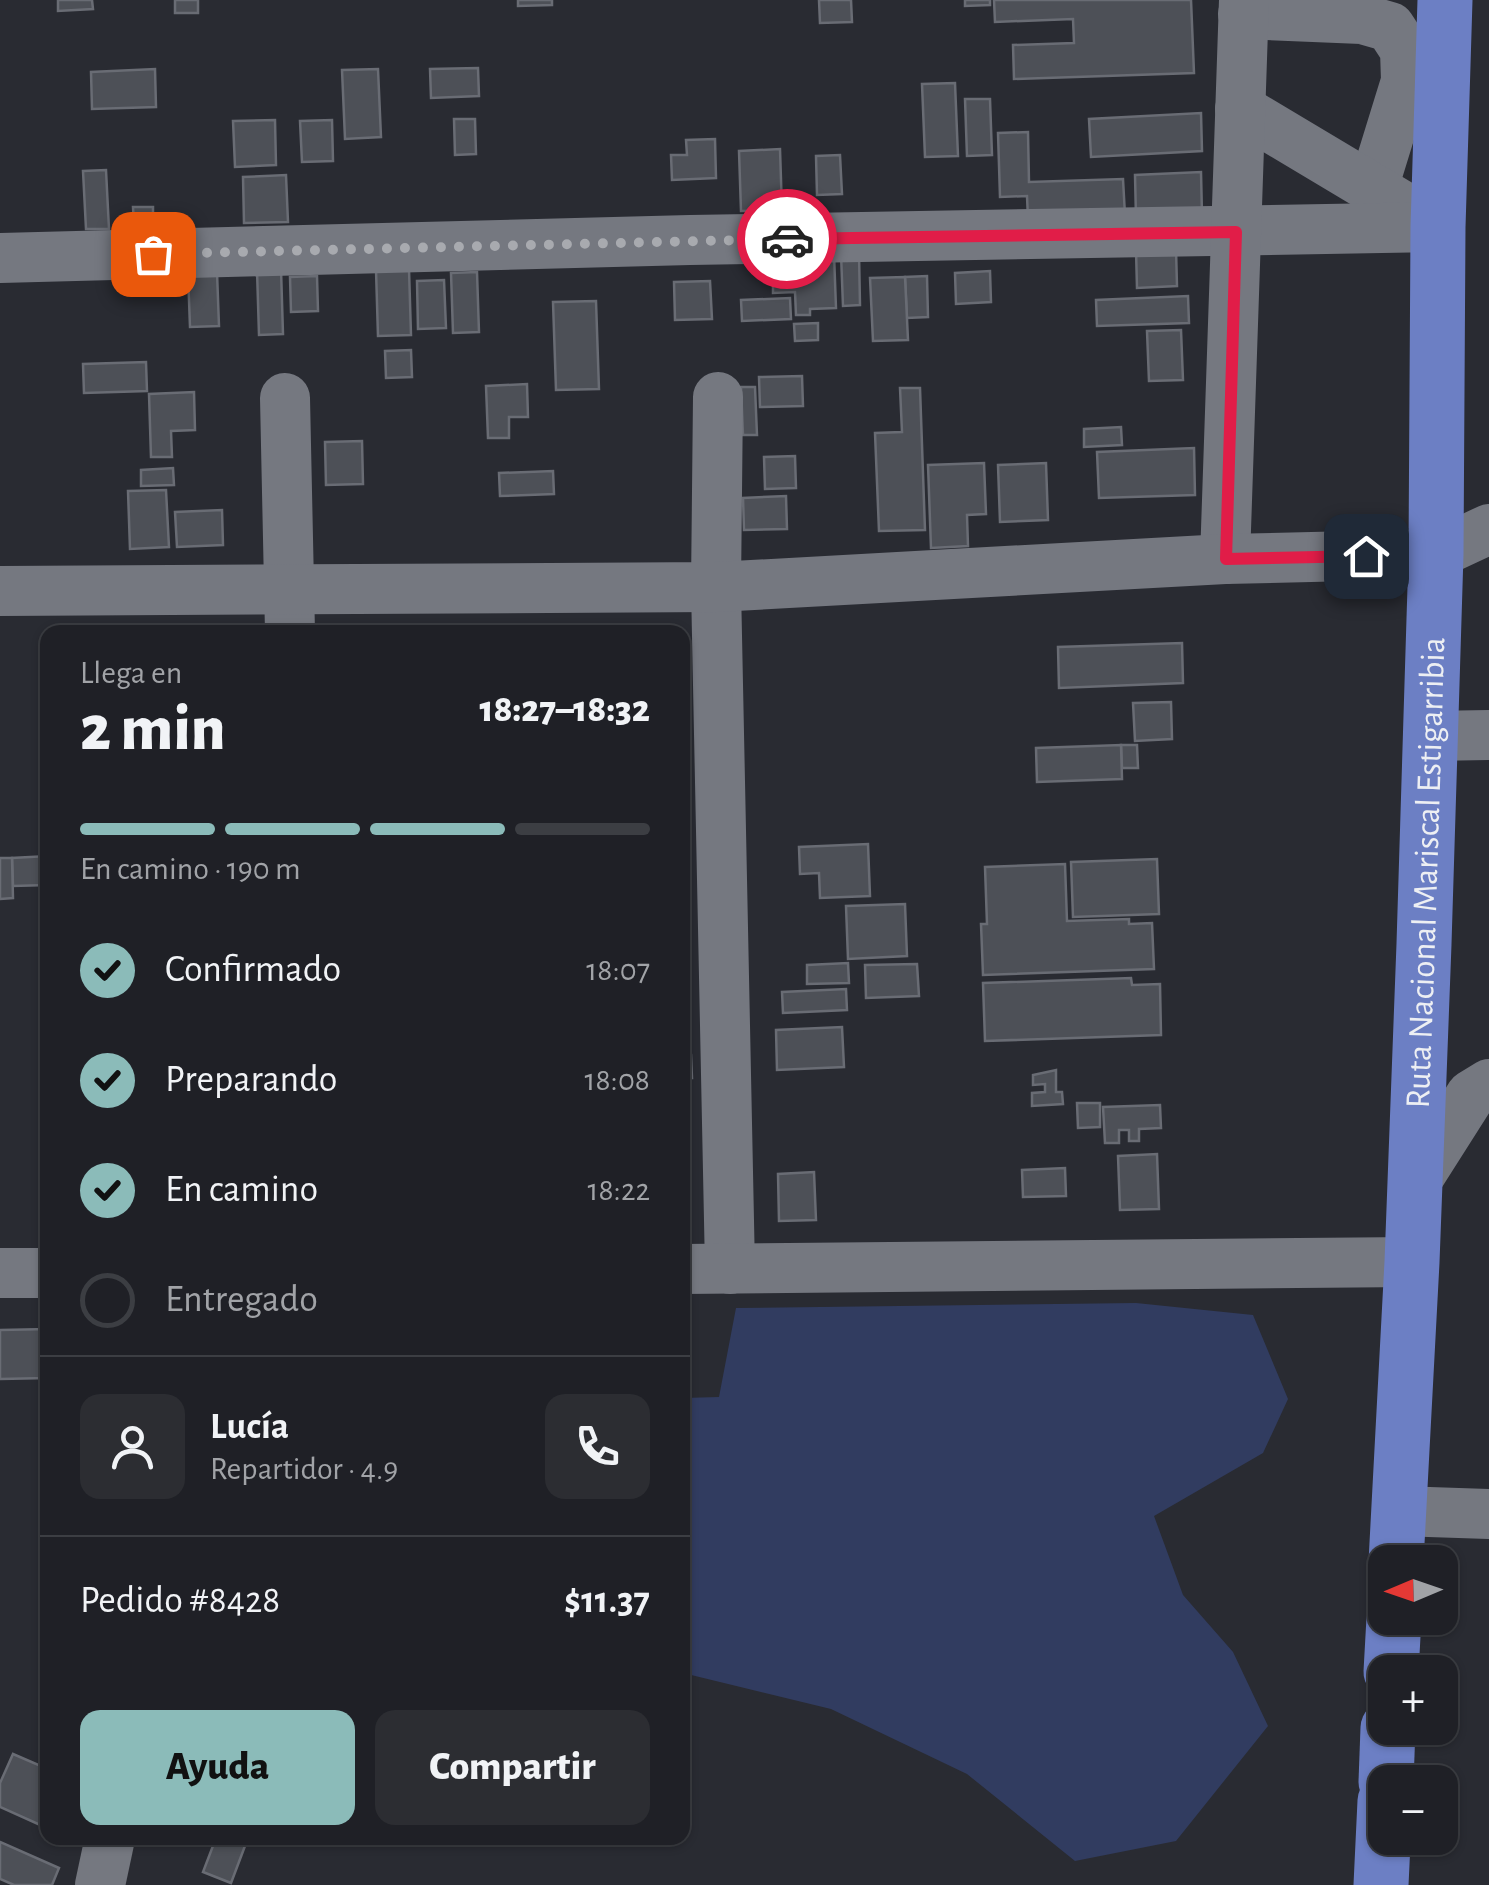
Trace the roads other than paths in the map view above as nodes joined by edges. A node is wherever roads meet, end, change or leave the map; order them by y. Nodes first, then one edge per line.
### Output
1 (1445, 0) edge
2 (1244, 7) edge
3 (1240, 109) junction
4 (1373, 188) junction
5 (1438, 227) junction
6 (1236, 232) junction
7 (0, 258) edge
8 (718, 396) dead end
9 (285, 398) dead end
10 (1489, 529) edge
11 (1436, 554) junction
12 (1226, 559) junction
13 (716, 588) junction
14 (0, 591) edge
15 (291, 610) edge
16 (1430, 736) junction
17 (1489, 736) edge
18 (1489, 1084) edge
19 (1415, 1183) junction
20 (1412, 1262) junction
21 (706, 1269) edge
22 (0, 1273) edge
23 (40, 1274) edge
24 (1489, 1514) edge
25 (1397, 1537) edge
26 (109, 1845) edge
27 (1382, 1855) edge
28 (100, 1885) edge
29 (1381, 1885) edge

1 - 5 main road, Ruta Nacional Mariscal Estigarribia
2 - 3 street
2 - 4 street
3 - 4 street
3 - 6 street
4 - 5 street
5 - 6 street
5 - 11 main road, Ruta Nacional Mariscal Estigarribia
6 - 7 street
6 - 12 street
8 - 13 street
9 - 15 street
10 - 11 street
11 - 12 street
11 - 16 main road, Ruta Nacional Mariscal Estigarribia
12 - 13 street
13 - 15 street
13 - 21 street
14 - 15 street
16 - 17 street
16 - 19 main road, Ruta Nacional Mariscal Estigarribia
18 - 19 street
19 - 20 main road, Ruta Nacional Mariscal Estigarribia
20 - 21 street
20 - 25 main road, Ruta Nacional Mariscal Estigarribia
22 - 23 street
24 - 25 street
26 - 28 street
27 - 29 main road

